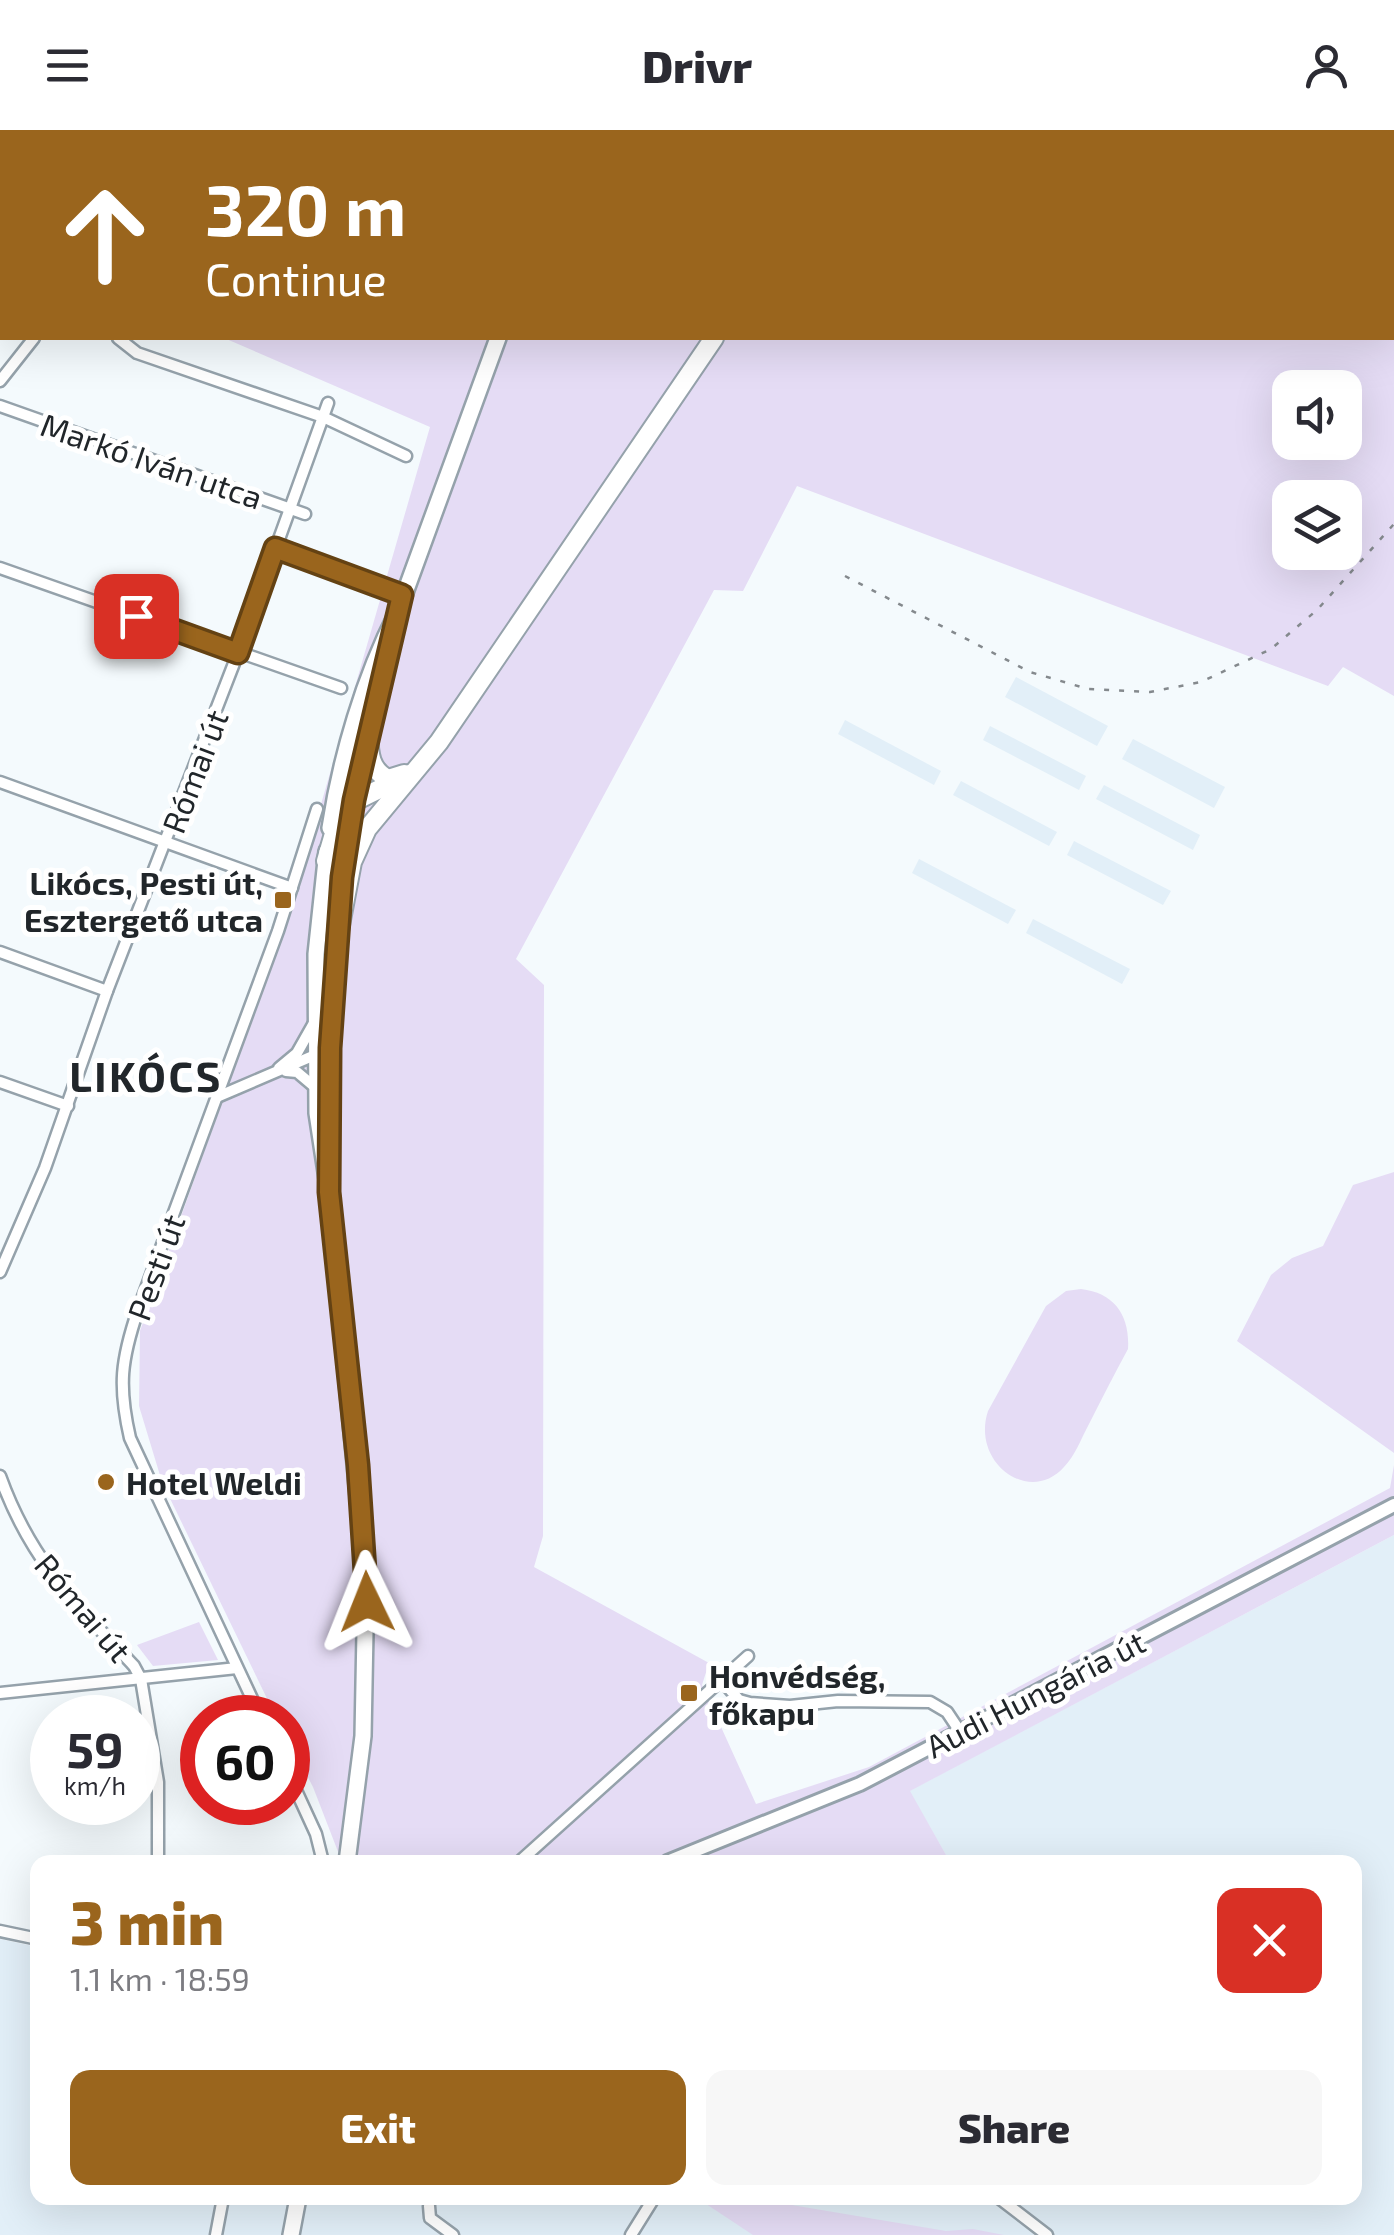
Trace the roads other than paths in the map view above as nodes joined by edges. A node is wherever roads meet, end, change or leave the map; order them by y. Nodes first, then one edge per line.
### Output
1 (32, 340) edge
2 (121, 340) edge
3 (497, 340) edge
4 (713, 340) edge
5 (0, 380) edge
6 (328, 403) dead end
7 (0, 406) edge
8 (324, 417) junction
9 (406, 456) dead end
10 (290, 508) junction
11 (305, 514) dead end
12 (275, 548) junction
13 (0, 568) edge
14 (402, 595) junction
15 (397, 613) junction
16 (238, 653) junction
17 (341, 688) dead end
18 (368, 735) junction
19 (418, 768) junction
20 (0, 782) edge
21 (354, 800) junction
22 (317, 809) dead end
23 (167, 842) junction
24 (326, 861) junction
25 (292, 888) junction
26 (337, 941) junction
27 (0, 952) edge
28 (108, 991) junction
29 (316, 1018) junction
30 (323, 1052) junction
31 (270, 1074) junction
32 (0, 1082) edge
33 (316, 1088) junction
34 (217, 1097) junction
35 (68, 1106) junction
36 (329, 1192) junction
37 (0, 1272) edge
38 (0, 1476) edge
39 (1394, 1505) edge
40 (748, 1656) dead end
41 (237, 1668) junction
42 (141, 1679) junction
43 (721, 1679) junction
44 (0, 1693) edge
45 (250, 1695) edge
46 (958, 1730) junction
47 (310, 1821) edge
48 (158, 1855) edge
49 (322, 1855) edge
50 (348, 1855) edge
51 (527, 1855) edge
52 (685, 1855) edge
53 (0, 1931) edge
54 (30, 1937) edge
55 (222, 2205) edge
56 (297, 2205) edge
57 (650, 2205) edge
58 (1008, 2205) edge
59 (429, 2206) dead end
60 (216, 2235) edge
61 (291, 2235) edge
62 (453, 2235) edge
63 (631, 2235) edge
64 (1047, 2235) edge

1 - 5 street
2 - 8 street
3 - 14 main road
4 - 19 highway
6 - 8 street, Római út
7 - 10 street, Markó Iván utca
8 - 9 street
8 - 10 street, Római út
10 - 11 street, Markó Iván utca
10 - 12 street, Római út
12 - 14 street
12 - 16 street, Római út
13 - 16 street
14 - 15 main road
15 - 18 main road
15 - 24 main road
16 - 17 street
16 - 23 street, Római út
18 - 19 highway
18 - 21 main road
19 - 21 highway
19 - 26 highway
20 - 23 street
21 - 24 highway
21 - 26 main road
22 - 25 street, Pesti út
23 - 25 street
23 - 28 street, Római út
24 - 29 main road
25 - 34 street, Pesti út
26 - 30 main road
27 - 28 street
28 - 35 street, Római út
29 - 30 main road
29 - 31 street
30 - 31 street
30 - 33 main road
30 - 36 main road
31 - 33 street
31 - 34 street
32 - 35 street
33 - 36 main road
34 - 41 street, Pesti út
35 - 37 street, Római út
36 - 50 main road
38 - 42 street, Római út
39 - 46 street, Audi Hungária út
40 - 43 street
41 - 42 street
41 - 45 street, Pesti út
42 - 44 street
42 - 48 street, Római út
43 - 46 street
43 - 51 street
46 - 52 street, Audi Hungária út
47 - 49 street
53 - 54 street
55 - 60 street
56 - 61 main road
57 - 63 street
58 - 64 street
59 - 62 street

